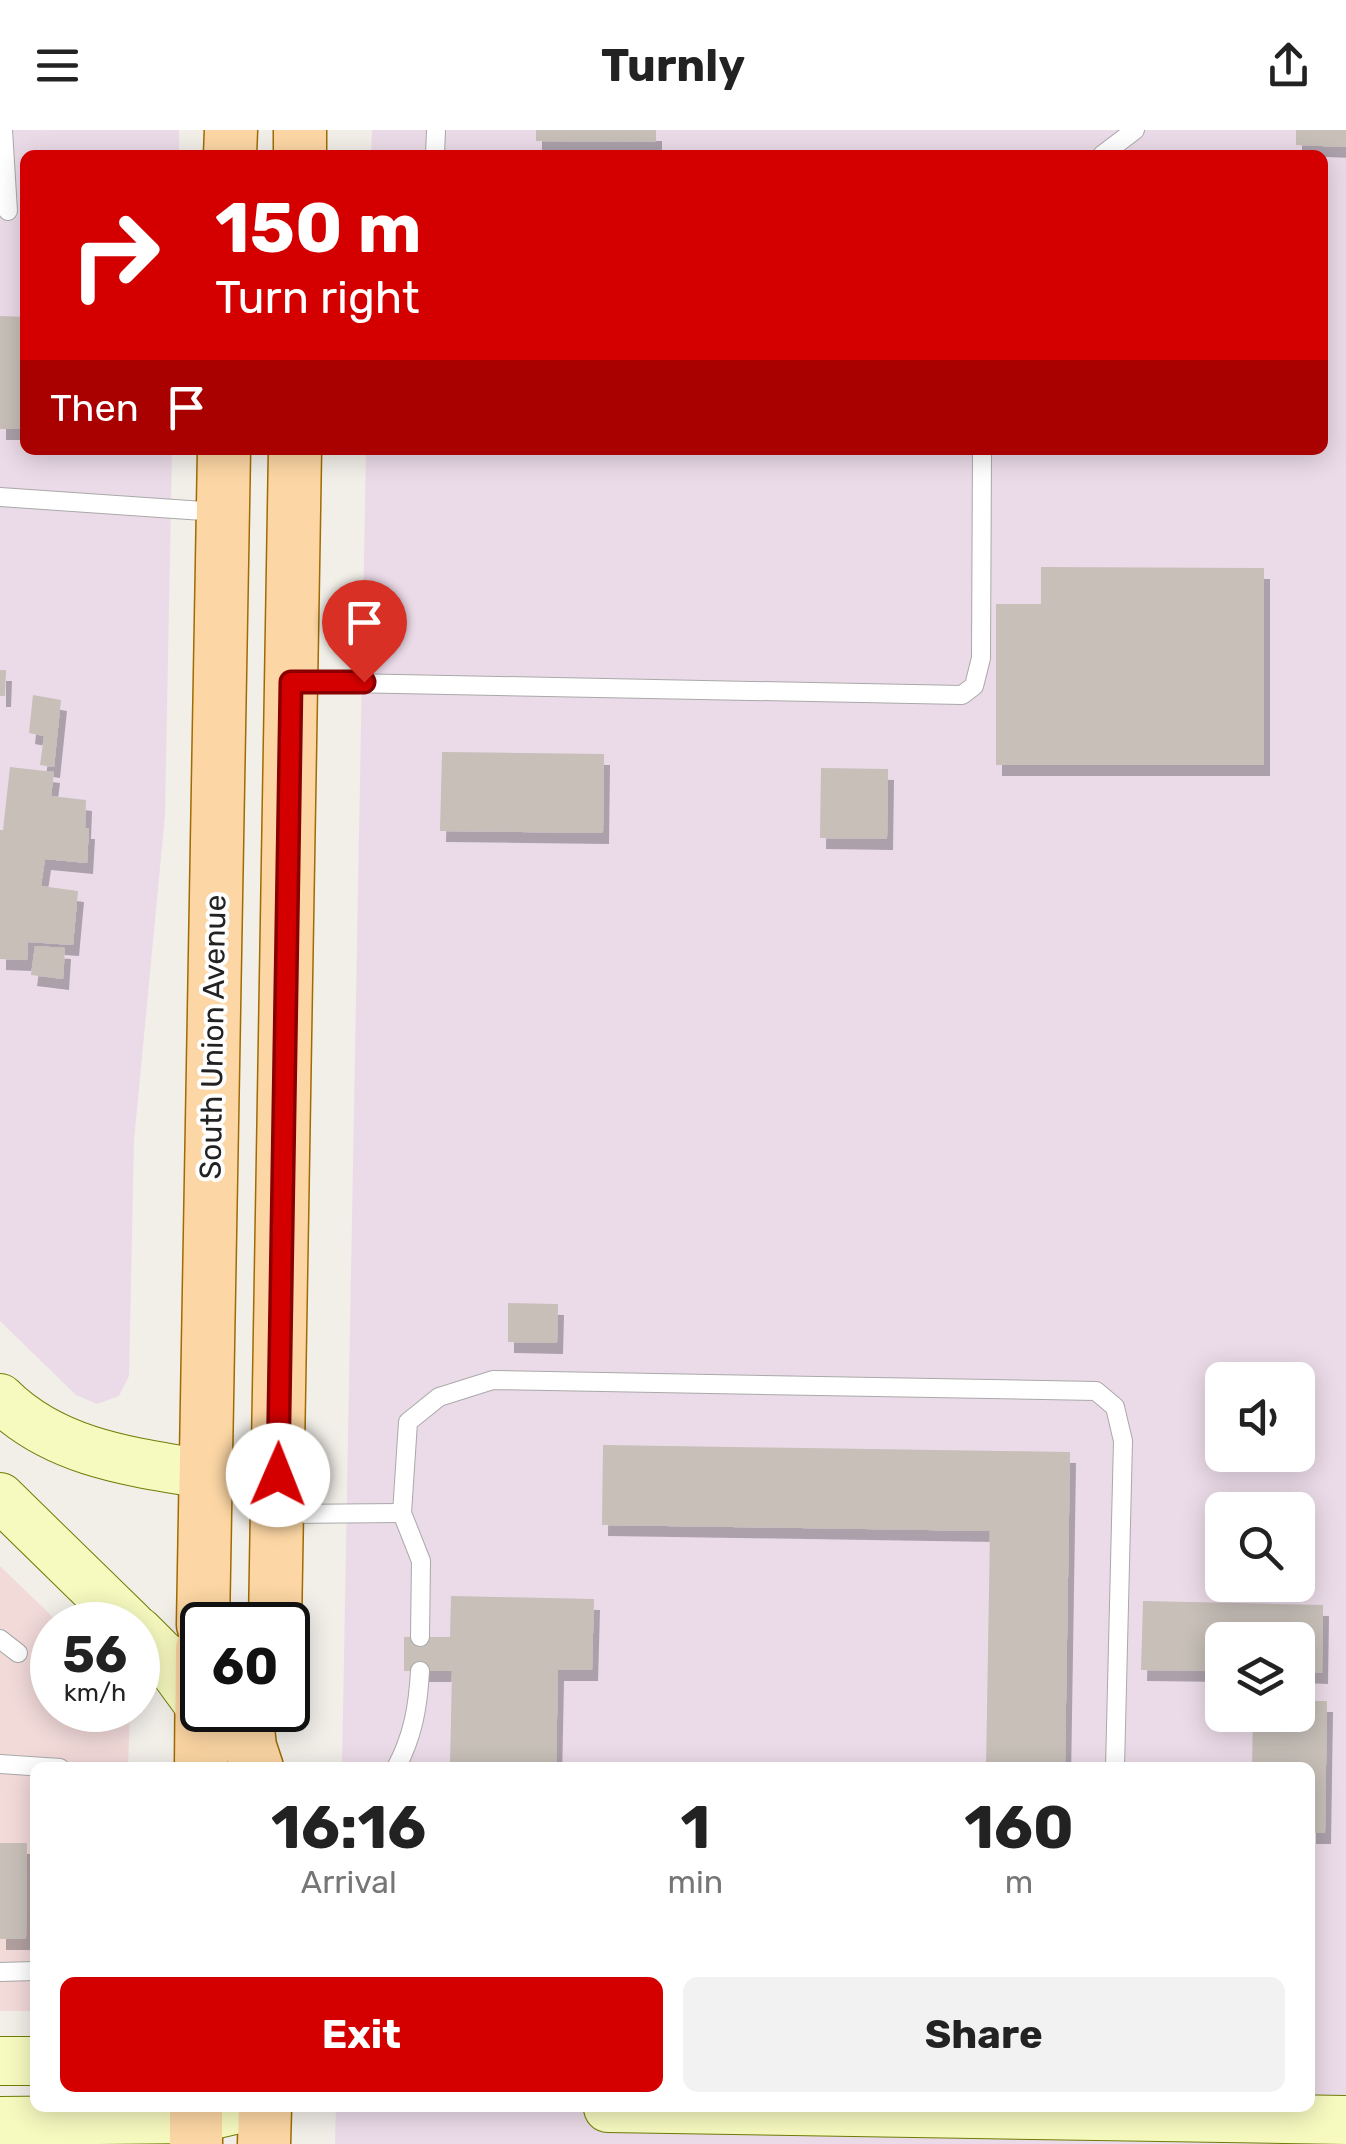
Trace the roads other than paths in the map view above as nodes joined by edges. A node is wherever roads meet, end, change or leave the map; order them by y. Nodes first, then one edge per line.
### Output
1 (4, 130) edge
2 (1136, 130) edge
3 (1109, 150) edge
4 (8, 211) dead end
5 (224, 455) edge
6 (256, 455) edge
7 (295, 455) edge
8 (982, 455) edge
9 (0, 497) edge
10 (224, 512) junction
11 (291, 682) junction
12 (290, 738) junction
13 (0, 1398) edge
14 (205, 1474) junction
15 (0, 1497) edge
16 (277, 1514) junction
17 (402, 1514) junction
18 (108, 1602) edge
19 (203, 1602) edge
20 (243, 1602) edge
21 (275, 1602) edge
22 (420, 1638) dead end
23 (0, 1639) edge
24 (160, 1653) edge
25 (18, 1654) dead end
26 (420, 1671) dead end
27 (180, 1679) edge
28 (201, 1732) edge
29 (248, 1732) edge
30 (273, 1732) edge
31 (200, 1762) edge
32 (255, 1762) edge
33 (272, 1762) edge
34 (399, 1762) edge
35 (1115, 1762) edge
36 (0, 1764) edge
37 (30, 1766) edge
38 (30, 1970) edge
39 (0, 1972) edge
40 (0, 2061) edge
41 (30, 2061) edge
42 (265, 2112) edge
43 (1189, 2112) edge
44 (0, 2120) edge
45 (207, 2120) edge
46 (1346, 2120) edge
47 (264, 2144) edge

1 - 4 lane
2 - 3 lane
5 - 10 main road, South Union Avenue
6 - 12 main road
7 - 11 main road
8 - 11 lane
9 - 10 lane
10 - 14 main road, South Union Avenue
11 - 12 main road
12 - 16 main road
13 - 14 main road
14 - 19 main road, South Union Avenue
14 - 20 main road
15 - 18 main road
16 - 17 lane
16 - 21 main road
17 - 22 lane
17 - 35 lane
23 - 25 lane
24 - 27 main road
26 - 34 lane
28 - 31 main road
29 - 32 main road
30 - 33 main road
36 - 37 lane
38 - 39 lane
40 - 41 main road
42 - 47 main road
43 - 46 main road
44 - 45 main road

